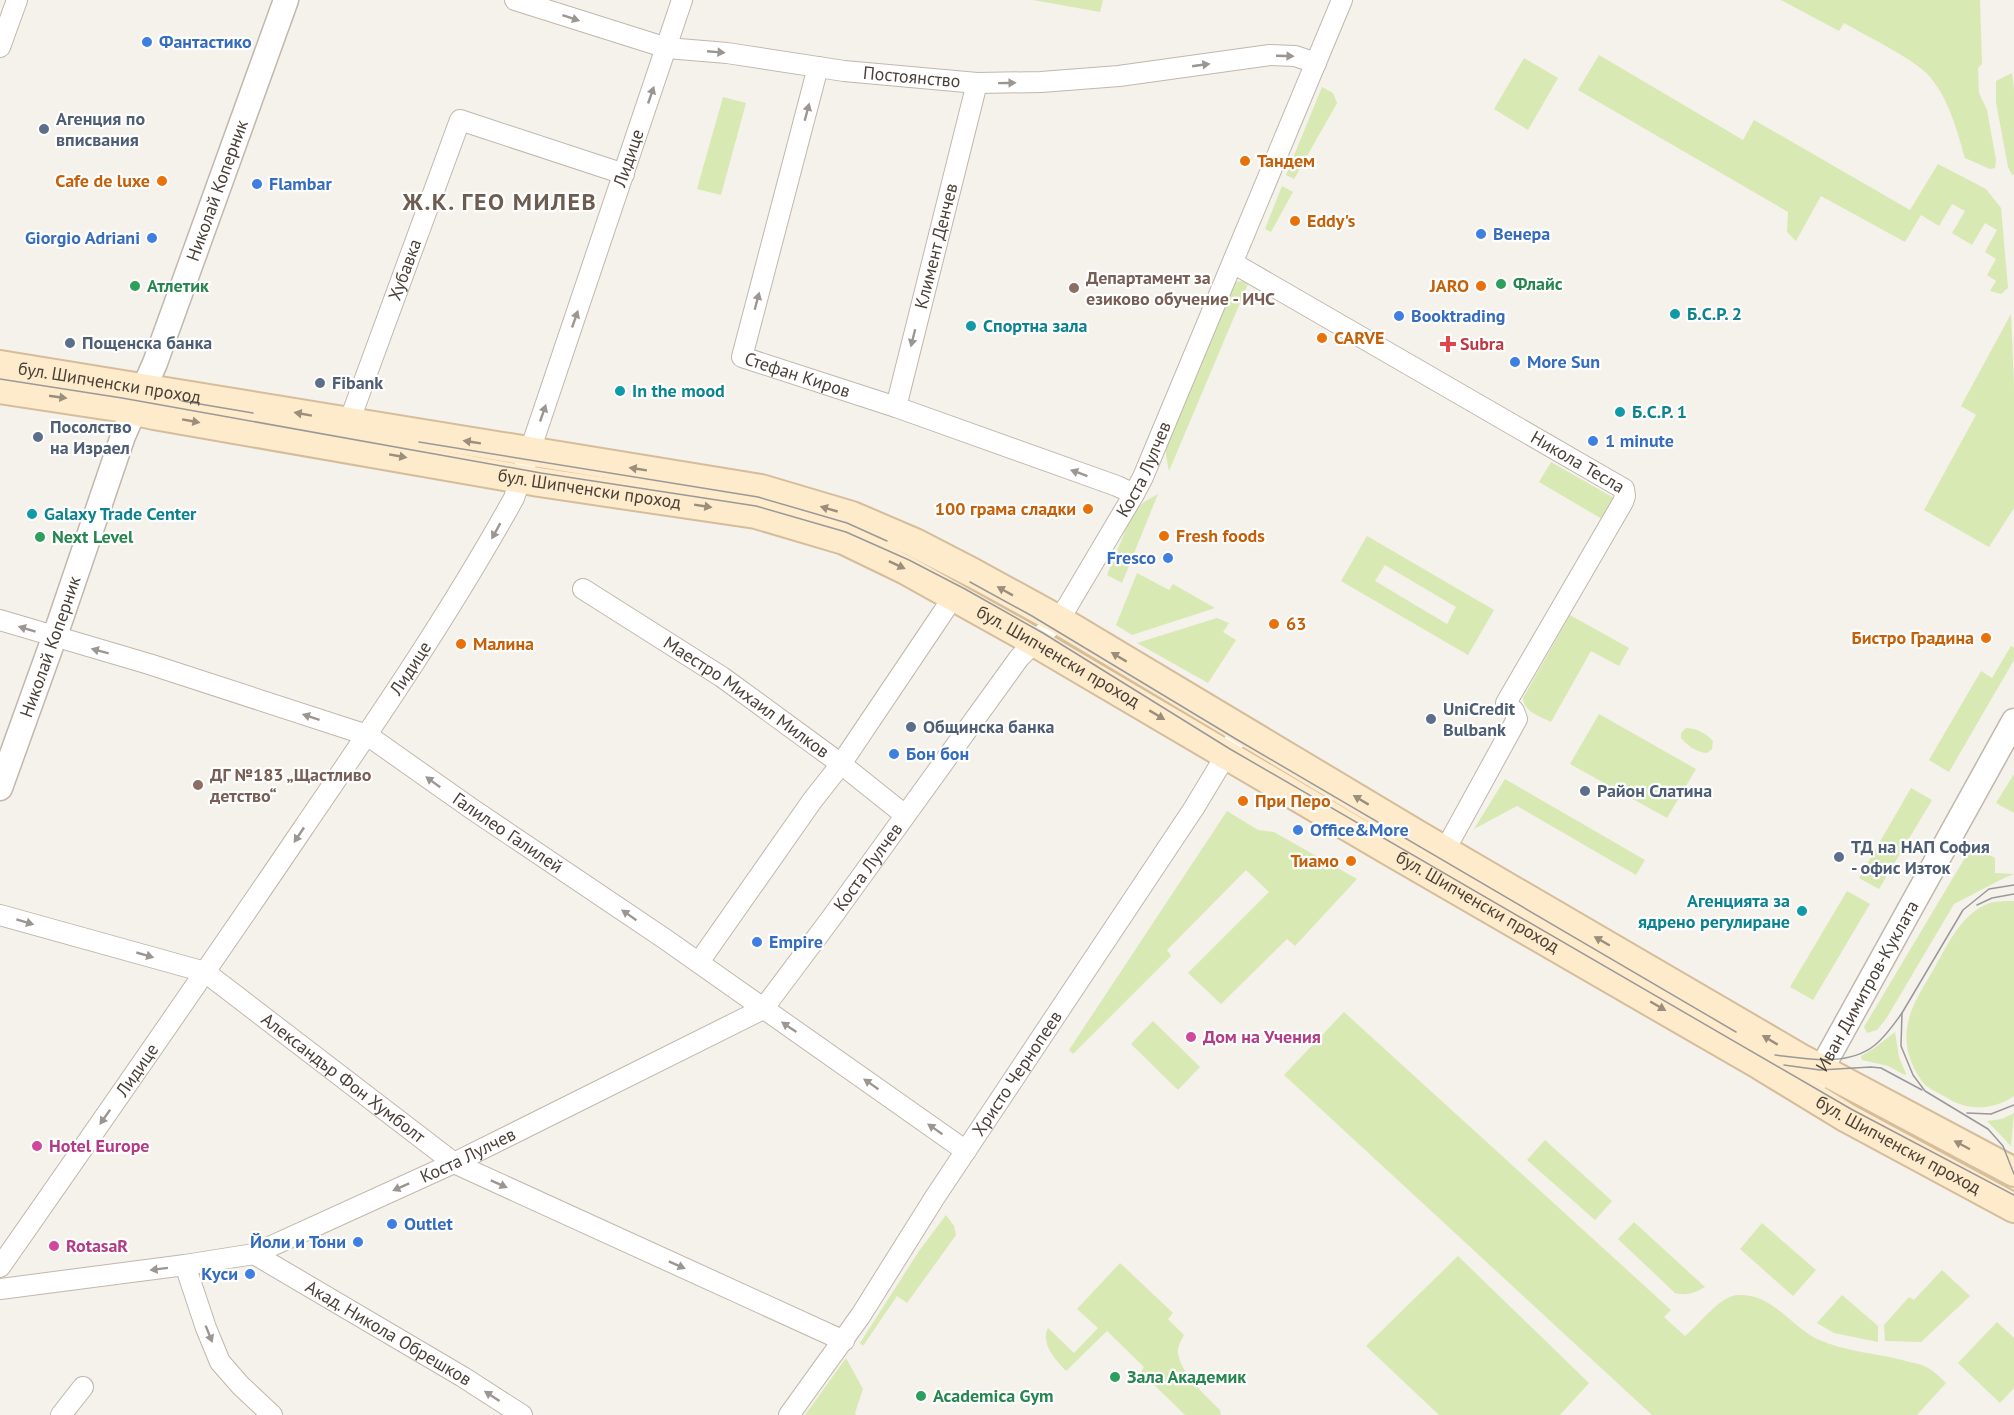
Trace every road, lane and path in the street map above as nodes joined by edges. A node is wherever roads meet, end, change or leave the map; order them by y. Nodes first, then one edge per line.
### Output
1 (16, 0) edge
2 (286, 0) edge
3 (515, 0) edge
4 (682, 0) edge
5 (1342, 0) edge
6 (0, 47) edge
7 (667, 48) junction
8 (1316, 63) junction
9 (818, 67) junction
10 (977, 83) junction
11 (624, 174) junction
12 (1233, 263) junction
13 (0, 365) edge
14 (0, 389) edge
15 (138, 399) junction
16 (896, 407) junction
17 (345, 434) junction
18 (530, 452) junction
19 (520, 478) junction
20 (1134, 494) junction
21 (583, 589) dead end
22 (954, 597) junction
23 (1057, 619) junction
24 (0, 620) edge
25 (55, 637) junction
26 (1034, 643) junction
27 (2014, 721) edge
28 (1241, 730) junction
29 (367, 735) junction
30 (1226, 756) junction
31 (841, 764) junction
32 (0, 788) edge
33 (905, 814) junction
34 (1445, 850) junction
35 (0, 915) edge
36 (699, 962) junction
37 (205, 972) junction
38 (763, 1009) junction
39 (1814, 1082) junction
40 (966, 1151) junction
41 (454, 1163) junction
42 (2014, 1172) edge
43 (2014, 1208) edge
44 (254, 1254) junction
45 (185, 1265) junction
46 (0, 1267) edge
47 (0, 1289) edge
48 (844, 1341) junction
49 (83, 1387) dead end
50 (61, 1415) edge
51 (272, 1415) edge
52 (522, 1415) edge
53 (789, 1415) edge

1 - 6 street
2 - 15 street, Николай Коперник
3 -> 7 street, Постоянство
4 - 7 street, Лидице
5 - 8 street, Коста Лулчев
7 -> 9 street, Постоянство
11 -> 7 street, Лидице
10 -> 8 street, Постоянство
8 - 12 street, Коста Лулчев
9 - 10 street, Постоянство
16 -> 9 street, Стефан Киров
10 -> 16 street, Климент Денчев
11 - 17 street, Хубавка
18 -> 11 street, Лидице
12 - 20 street, Коста Лулчев
12 - 34 street, Никола Тесла
13 - 15 main road, бул. Шипченски проход
14 -> 15 main road, бул. Шипченски проход
15 - 17 main road, бул. Шипченски проход
15 - 25 street, Николай Коперник
20 -> 16 street, Стефан Киров
18 -> 17 main road, бул. Шипченски проход
17 -> 19 main road, бул. Шипченски проход
18 - 19 street, Лидице
23 -> 18 main road, бул. Шипченски проход
19 -> 22 main road, бул. Шипченски проход
19 -> 29 street, Лидице
20 - 23 street, Коста Лулчев
21 - 31 street, Маестро Михаил Милков
22 - 26 main road, бул. Шипченски проход
22 - 31 street
23 - 26 street, Коста Лулчев
28 -> 23 main road, бул. Шипченски проход
25 -> 24 street, Галилео Галилей
29 -> 25 street, Галилео Галилей
25 - 32 street, Николай Коперник
26 -> 30 main road, бул. Шипченски проход
26 - 33 street, Коста Лулчев
27 - 39 street, Иван Димитров-Куклата
28 - 30 street, Христо Чернопеев
34 -> 28 main road, бул. Шипченски проход
36 -> 29 street, Галилео Галилей
29 -> 37 street, Лидице
30 -> 39 main road, бул. Шипченски проход
30 - 40 street, Христо Чернопеев
31 - 33 street, Маестро Михаил Милков
31 - 36 street
33 - 38 street, Коста Лулчев
39 -> 34 main road, бул. Шипченски проход
35 -> 37 street, Александър Фон Хумболт
36 - 38 street, Галилео Галилей
37 - 41 street, Александър Фон Хумболт
37 -> 46 street, Лидице
40 -> 38 street, Галилео Галилей
38 - 41 street, Коста Лулчев
42 -> 39 main road, бул. Шипченски проход
39 - 43 main road, бул. Шипченски проход
40 - 48 street, Христо Чернопеев
41 -> 44 street, Коста Лулчев
41 -> 48 street, Александър Фон Хумболт
44 - 45 street, Коста Лулчев
52 -> 44 street, Акад. Никола Обрешков
45 -> 47 street, Коста Лулчев
45 -> 51 street
48 - 53 street, Христо Чернопеев
49 - 50 street

